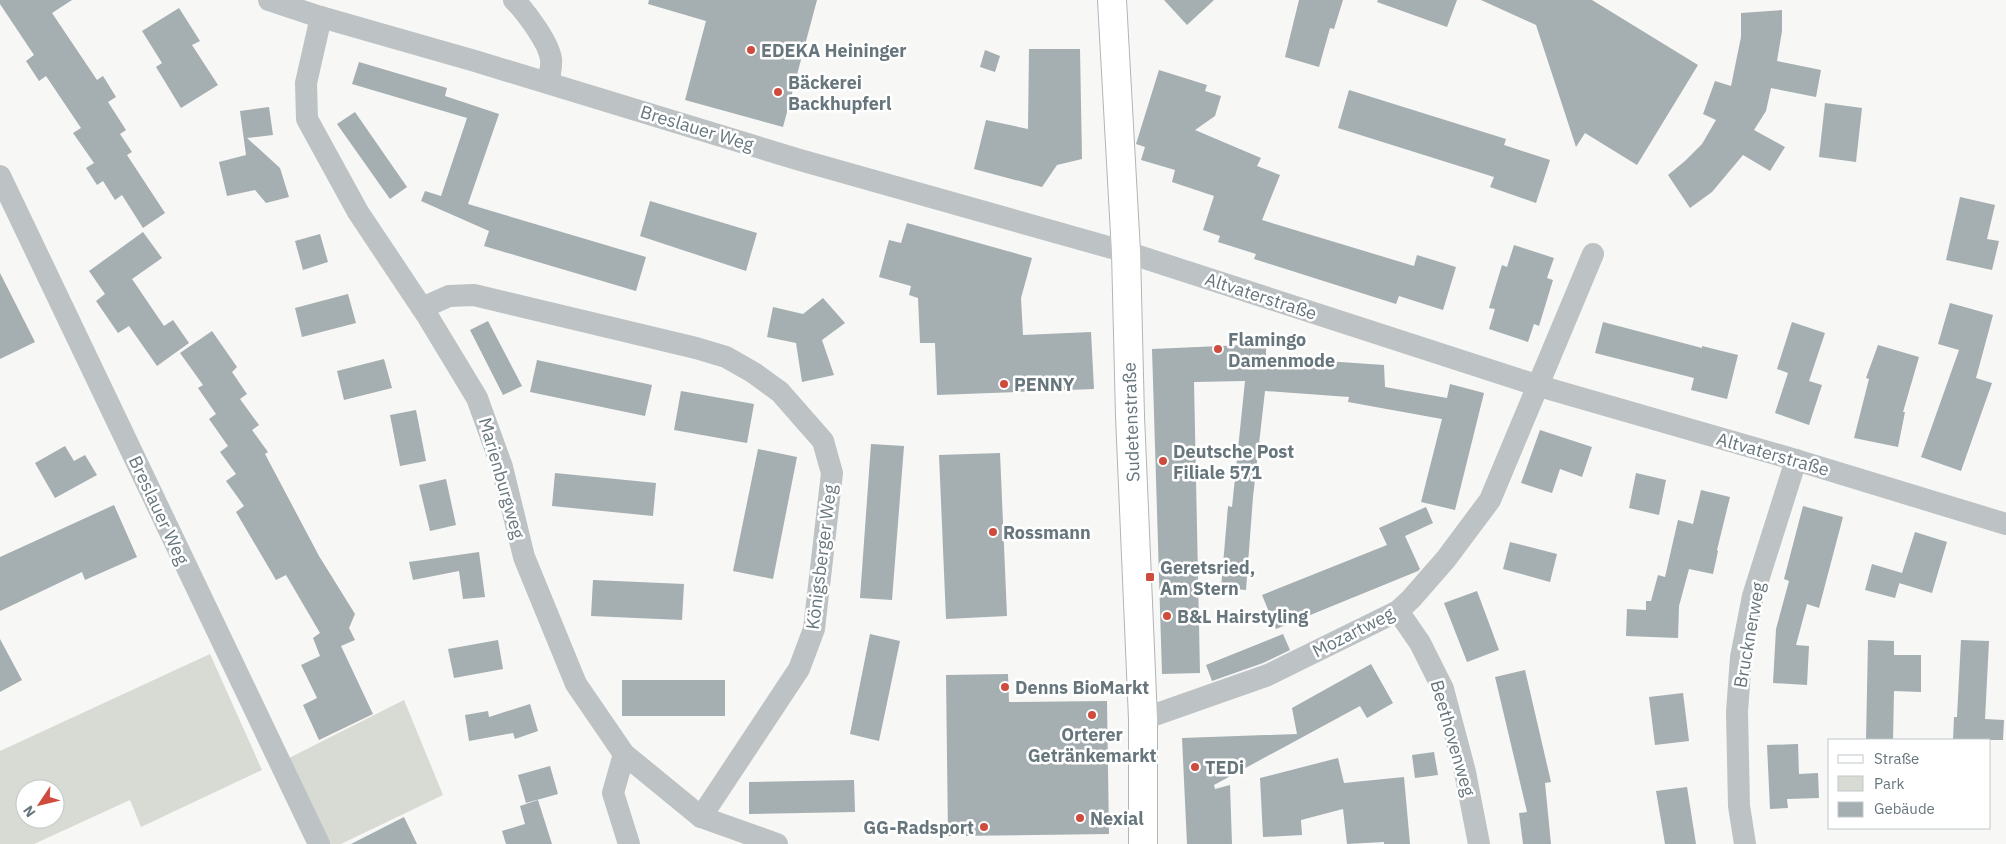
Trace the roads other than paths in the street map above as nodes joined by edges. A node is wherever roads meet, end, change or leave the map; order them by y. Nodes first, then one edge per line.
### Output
1 (269, 0) edge
2 (514, 0) edge
3 (1112, 0) edge
4 (321, 18) junction
5 (549, 83) junction
6 (0, 176) edge
7 (1126, 252) junction
8 (1593, 254) dead end
9 (422, 308) junction
10 (1539, 386) junction
11 (1796, 460) junction
12 (2006, 524) edge
13 (1398, 611) junction
14 (1143, 719) junction
15 (624, 754) junction
16 (701, 817) junction
17 (319, 844) edge
18 (629, 844) edge
19 (776, 844) edge
20 (1143, 844) edge
21 (1479, 844) edge
22 (1745, 844) edge

1 - 4 street, Breslauer Weg
2 - 5 street
3 - 7 street, Sudetenstraße
4 - 5 street, Breslauer Weg
4 - 9 street, Marienburgweg
5 - 7 street, Breslauer Weg
6 - 17 street, Breslauer Weg
7 - 10 street, Altvaterstraße
7 - 14 street, Sudetenstraße
8 - 10 street
9 - 15 street, Marienburgweg
9 - 16 street, Königsberger Weg
10 - 11 street, Altvaterstraße
10 - 13 street, Mozartweg
11 - 12 street, Altvaterstraße
11 - 22 street, Brucknerweg
13 - 14 street, Mozartweg
13 - 21 street, Beethovenweg
14 - 20 street, Sudetenstraße
15 - 16 street, Marienburgweg
15 - 18 street
16 - 19 street, Marienburgweg

